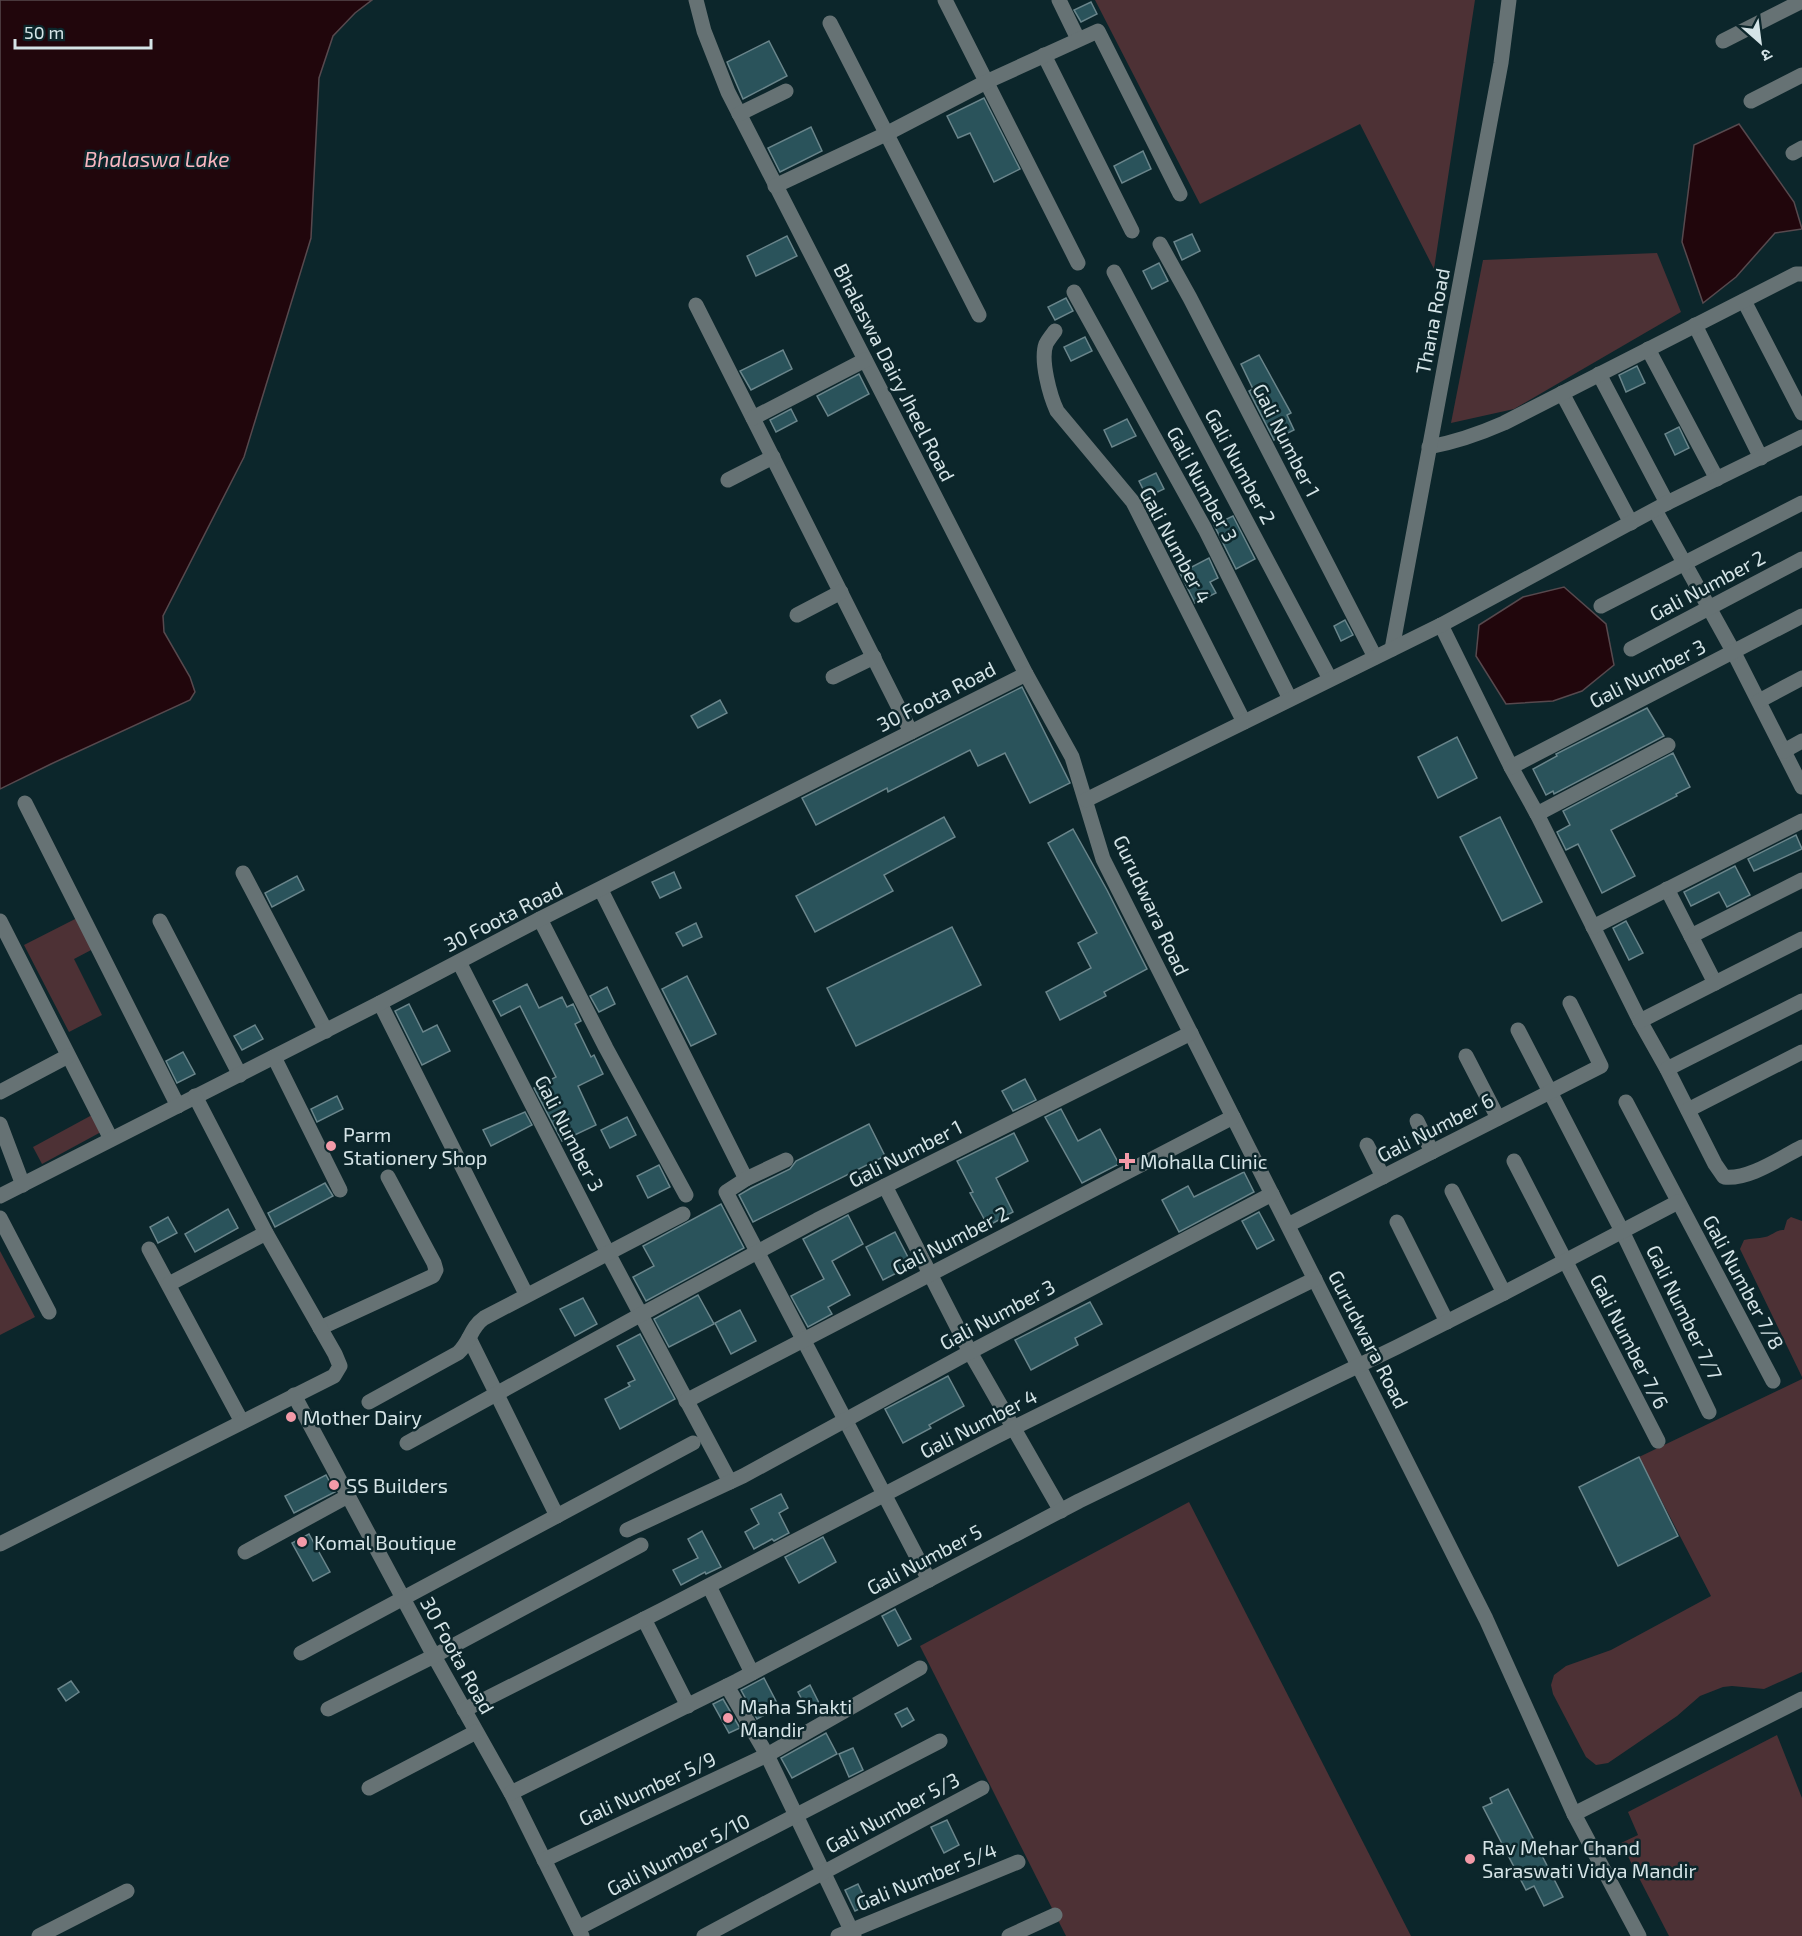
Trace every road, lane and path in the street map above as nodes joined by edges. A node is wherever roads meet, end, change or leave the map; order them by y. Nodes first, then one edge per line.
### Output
1 (696, 0) edge
2 (945, 0) edge
3 (1059, 0) edge
4 (1509, 0) edge
5 (1802, 1) edge
6 (830, 23) dead end
7 (1078, 39) junction
8 (1723, 41) dead end
9 (1044, 55) junction
10 (1802, 75) edge
11 (986, 82) junction
12 (786, 91) dead end
13 (1751, 101) dead end
14 (739, 114) junction
15 (886, 134) junction
16 (775, 186) junction
17 (1180, 194) dead end
18 (1132, 231) dead end
19 (1160, 244) dead end
20 (1078, 263) dead end
21 (1114, 272) dead end
22 (1802, 274) edge
23 (1074, 292) dead end
24 (1744, 301) junction
25 (696, 305) dead end
26 (979, 315) dead end
27 (1695, 325) junction
28 (1055, 331) dead end
29 (1648, 349) junction
30 (865, 360) junction
31 (1599, 374) junction
32 (1562, 393) junction
33 (1802, 413) edge
34 (753, 418) junction
35 (1802, 437) edge
36 (1430, 447) junction
37 (773, 457) junction
38 (1761, 458) junction
39 (1717, 479) junction
40 (728, 480) dead end
41 (1802, 503) edge
42 (1661, 506) junction
43 (1631, 523) junction
44 (1802, 559) edge
45 (1685, 563) junction
46 (841, 592) junction
47 (1601, 606) dead end
48 (1709, 607) junction
49 (797, 615) dead end
50 (1802, 615) edge
51 (1441, 625) junction
52 (1392, 649) junction
53 (1631, 649) dead end
54 (1733, 651) junction
55 (874, 657) junction
56 (1375, 657) junction
57 (1026, 674) junction
58 (833, 677) dead end
59 (1802, 678) edge
60 (1330, 679) junction
61 (1290, 699) junction
62 (1759, 701) junction
63 (1244, 722) junction
64 (911, 732) junction
65 (1802, 741) edge
66 (1668, 745) dead end
67 (1784, 751) junction
68 (1072, 757) joint
69 (1511, 767) junction
70 (1802, 787) edge
71 (1086, 800) junction
72 (26, 803) dead end
73 (1538, 814) junction
74 (1802, 821) edge
75 (243, 873) dead end
76 (1802, 880) edge
77 (1667, 889) junction
78 (601, 890) junction
79 (540, 919) junction
80 (0, 921) edge
81 (160, 921) dead end
82 (1593, 927) junction
83 (1691, 936) junction
84 (1802, 939) edge
85 (459, 962) junction
86 (1715, 983) junction
87 (1802, 1001) edge
88 (380, 1003) junction
89 (1570, 1003) dead end
90 (1640, 1021) junction
91 (1518, 1030) dead end
92 (326, 1031) junction
93 (1191, 1033) junction
94 (1802, 1052) edge
95 (68, 1056) junction
96 (1466, 1056) dead end
97 (274, 1057) junction
98 (1667, 1069) junction
99 (240, 1075) junction
100 (0, 1092) edge
101 (1550, 1092) junction
102 (195, 1096) junction
103 (1626, 1102) dead end
104 (178, 1106) junction
105 (1688, 1110) junction
106 (1233, 1117) junction
107 (1498, 1118) junction
108 (1417, 1121) dead end
109 (0, 1124) edge
110 (111, 1139) junction
111 (1367, 1145) dead end
112 (1802, 1147) edge
113 (1432, 1152) junction
114 (786, 1160) dead end
115 (1514, 1161) dead end
116 (388, 1177) dead end
117 (1383, 1177) junction
118 (746, 1179) junction
119 (23, 1185) junction
120 (885, 1186) junction
121 (340, 1190) dead end
122 (1452, 1191) dead end
123 (1272, 1194) junction
124 (0, 1196) edge
125 (686, 1196) dead end
126 (1678, 1202) junction
127 (684, 1214) dead end
128 (0, 1218) edge
129 (1397, 1222) dead end
130 (1288, 1225) junction
131 (1622, 1231) junction
132 (266, 1233) junction
133 (149, 1249) dead end
134 (757, 1252) junction
135 (608, 1253) junction
136 (1565, 1261) junction
137 (930, 1274) junction
138 (1315, 1279) junction
139 (169, 1284) junction
140 (1504, 1293) junction
141 (526, 1294) junction
142 (48, 1312) dead end
143 (640, 1315) junction
144 (1447, 1322) junction
145 (320, 1328) junction
146 (470, 1338) junction
147 (803, 1340) junction
148 (970, 1352) junction
149 (1359, 1366) junction
150 (1773, 1381) dead end
151 (497, 1394) junction
152 (294, 1395) junction
153 (686, 1401) junction
154 (369, 1402) dead end
155 (1709, 1412) dead end
156 (845, 1420) junction
157 (243, 1422) junction
158 (1014, 1428) junction
159 (1658, 1441) dead end
160 (407, 1443) dead end
161 (693, 1443) dead end
162 (736, 1479) junction
163 (885, 1494) junction
164 (348, 1496) junction
165 (1061, 1511) junction
166 (557, 1516) junction
167 (627, 1530) dead end
168 (0, 1544) edge
169 (641, 1545) dead end
170 (245, 1552) dead end
171 (929, 1580) junction
172 (709, 1586) junction
173 (403, 1598) junction
174 (644, 1619) junction
175 (301, 1653) dead end
176 (434, 1656) junction
177 (920, 1668) dead end
178 (752, 1673) junction
179 (727, 1686) junction
180 (1802, 1699) edge
181 (688, 1706) junction
182 (328, 1709) dead end
183 (464, 1710) junction
184 (476, 1732) junction
185 (940, 1741) dead end
186 (767, 1755) junction
187 (369, 1788) dead end
188 (982, 1788) dead end
189 (511, 1793) junction
190 (1574, 1814) junction
191 (796, 1817) junction
192 (544, 1860) junction
193 (1018, 1862) dead end
194 (822, 1874) junction
195 (127, 1891) dead end
196 (1055, 1915) dead end
197 (580, 1932) edge
198 (847, 1934) edge
199 (39, 1936) edge
200 (704, 1936) edge
201 (1009, 1936) edge
202 (1639, 1936) edge

1 - 14 street, Bhalaswa Dairy Jheel Road
2 - 11 street
3 - 7 street
4 - 36 street, Thana Road
5 - 8 street
6 - 15 street
7 - 9 street
7 - 17 street
9 - 11 street
9 - 18 street
10 - 13 street
11 - 15 street
11 - 20 street
12 - 14 street
14 - 16 street, Bhalaswa Dairy Jheel Road
15 - 16 street
15 - 26 street
16 - 30 street, Bhalaswa Dairy Jheel Road
19 - 56 street, Gali Number 1
21 - 60 street, Gali Number 2
22 - 24 street
23 - 61 street, Gali Number 3
24 - 27 street
24 - 33 street
25 - 34 street
27 - 29 street
27 - 38 street
28 - 63 street, Gali Number 4
29 - 31 street
29 - 39 street
30 - 34 street
30 - 57 street, Bhalaswa Dairy Jheel Road
31 - 32 street
31 - 42 street
32 - 36 street
32 - 43 street
34 - 37 street
35 - 38 street
36 - 52 street, Thana Road
37 - 40 street
37 - 46 street
38 - 39 street
39 - 42 street
41 - 45 street
42 - 43 street
42 - 45 street
43 - 51 street
44 - 48 street, Gali Number 2
45 - 47 street
45 - 48 street
46 - 49 street
46 - 55 street
48 - 53 street, Gali Number 2
48 - 54 street
50 - 54 street, Gali Number 3
51 - 52 street
51 - 69 street
52 - 56 street
54 - 62 street
54 - 69 street, Gali Number 3
55 - 58 street
55 - 64 street
56 - 60 street
57 - 64 street, 30 Foota Road
57 - 68 street, Bhalaswa Dairy Jheel Road
59 - 62 street
60 - 61 street
61 - 63 street
62 - 67 street
63 - 71 street
64 - 78 street, 30 Foota Road
65 - 67 street
66 - 73 street
67 - 70 street
68 - 71 street, Gurudwara Road
69 - 73 street
71 - 93 street, Gurudwara Road
72 - 104 street
73 - 82 street
74 - 77 street
75 - 92 street
76 - 83 street
77 - 82 street
77 - 83 street
78 - 79 street, 30 Foota Road
78 - 118 street
79 - 85 street, 30 Foota Road
79 - 125 street
80 - 95 street
81 - 99 street
82 - 90 street
83 - 86 street
84 - 86 street
85 - 88 street, 30 Foota Road
85 - 135 street, Gali Number 3
86 - 90 street
87 - 98 street
88 - 92 street, 30 Foota Road
88 - 141 street
89 - 101 street, Gali Number 6
90 - 98 street
91 - 101 street, Gali Number 7/7
92 - 97 street, 30 Foota Road
93 - 106 street, Gurudwara Road
93 - 120 street, Gali Number 1
94 - 105 street
95 - 100 street
95 - 110 street
96 - 107 street
97 - 99 street, 30 Foota Road
97 - 121 street
98 - 105 street
99 - 102 street, 30 Foota Road
101 - 107 street, Gali Number 6
101 - 131 street, Gali Number 7/7
102 - 104 street, 30 Foota Road
102 - 132 street
103 - 126 street, Gali Number 7/8
104 - 110 street, 30 Foota Road
105 - 112 street
106 - 123 street, Gurudwara Road
106 - 137 street, Gali Number 2
107 - 113 street, Gali Number 6
108 - 113 street
109 - 119 street
110 - 119 street, 30 Foota Road
111 - 117 street
113 - 117 street, Gali Number 6
114 - 118 street
115 - 136 street, Gali Number 7/6
116 - 145 street
117 - 130 street, Gali Number 6
118 - 134 street
119 - 124 street, 30 Foota Road
120 - 134 street, Gali Number 1
120 - 137 street
122 - 140 street
123 - 130 street, Gurudwara Road
123 - 148 street, Gali Number 3
126 - 131 street, Gali Number 5
126 - 150 street, Gali Number 7/8
127 - 135 street
128 - 142 street
129 - 144 street
130 - 138 street, Gurudwara Road
131 - 136 street, Gali Number 5
131 - 155 street, Gali Number 7/7
132 - 139 street
132 - 145 street
133 - 139 street
134 - 143 street, Gali Number 1
134 - 147 street
135 - 141 street
135 - 143 street, Gali Number 3
136 - 140 street, Gali Number 5
136 - 159 street, Gali Number 7/6
137 - 147 street, Gali Number 2
137 - 148 street
138 - 149 street, Gurudwara Road
138 - 158 street, Gali Number 4
139 - 157 street
140 - 144 street, Gali Number 5
141 - 146 street
143 - 151 street, Gali Number 1
143 - 153 street, Gali Number 3
144 - 149 street, Gali Number 5
145 - 152 street
146 - 151 street
146 - 154 street
147 - 153 street, Gali Number 2
147 - 156 street
148 - 156 street, Gali Number 3
148 - 158 street
149 - 165 street, Gali Number 5
149 - 190 street, Gurudwara Road
151 - 160 street, Gali Number 1
151 - 166 street
152 - 157 street
152 - 164 street, 30 Foota Road
153 - 162 street, Gali Number 3
156 - 162 street, Gali Number 3
156 - 163 street
157 - 168 street
158 - 163 street, Gali Number 4
158 - 165 street
161 - 166 street
162 - 167 street
163 - 171 street
163 - 172 street, Gali Number 4
164 - 170 street
164 - 173 street, 30 Foota Road
165 - 171 street, Gali Number 5
166 - 173 street
169 - 176 street
171 - 178 street, Gali Number 5
172 - 174 street, Gali Number 4
172 - 178 street
173 - 175 street
173 - 176 street, 30 Foota Road
174 - 181 street
174 - 183 street, Gali Number 4
176 - 182 street
176 - 183 street, 30 Foota Road
177 - 186 street, Gali Number 5/9
178 - 179 street, Gali Number 5
179 - 181 street, Gali Number 5
179 - 186 street
180 - 190 street
181 - 189 street, Gali Number 5
183 - 184 street, 30 Foota Road
184 - 187 street
184 - 189 street, 30 Foota Road
185 - 191 street, Gali Number 5/10
186 - 191 street
186 - 192 street, Gali Number 5/9
188 - 194 street, Gali Number 5/3
189 - 192 street, 30 Foota Road
190 - 202 street, Gurudwara Road
191 - 194 street
191 - 197 street, Gali Number 5/10
192 - 197 street, 30 Foota Road
193 - 198 street, Gali Number 5/4
194 - 198 street
194 - 200 street, Gali Number 5/3
195 - 199 street
196 - 201 street

